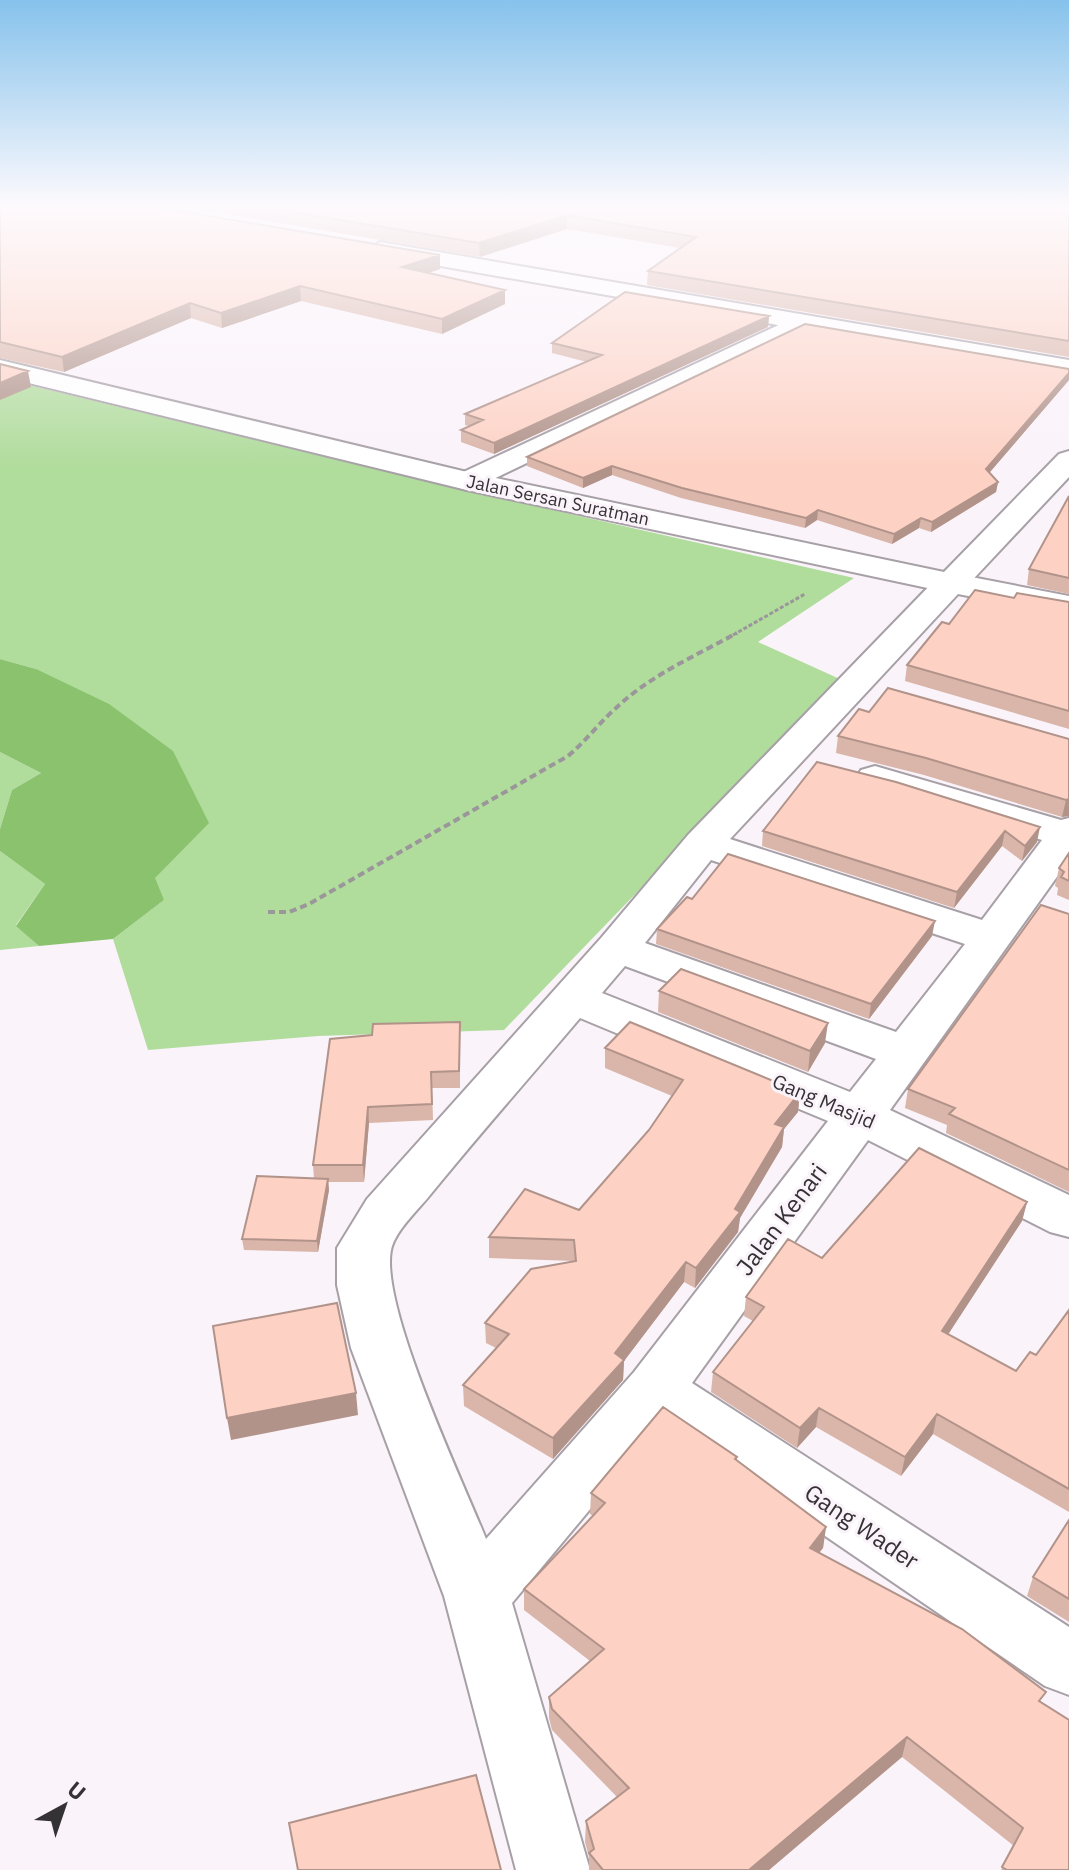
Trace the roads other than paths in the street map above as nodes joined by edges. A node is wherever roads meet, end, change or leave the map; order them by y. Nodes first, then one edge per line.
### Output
1 (634, 293) edge
2 (800, 322) junction
3 (0, 368) edge
4 (1069, 368) edge
5 (1069, 460) edge
6 (467, 481) junction
7 (951, 583) junction
8 (1069, 606) edge
9 (788, 755) junction
10 (1068, 832) edge
11 (703, 844) junction
12 (1023, 917) junction
13 (617, 948) junction
14 (573, 998) junction
15 (907, 1053) junction
16 (859, 1115) junction
17 (1069, 1218) edge
18 (655, 1389) junction
19 (477, 1596) junction
20 (1069, 1664) edge
21 (553, 1870) edge

1 - 2 street
2 - 4 street
2 - 6 street
3 - 6 street, Jalan Sersan Suratman
5 - 7 street
6 - 7 street, Jalan Sersan Suratman
7 - 8 street, Jalan Sersan Suratman
7 - 9 street
9 - 10 street
9 - 11 street
10 - 12 street, Jalan Kenari
11 - 12 street
11 - 13 street
12 - 15 street, Jalan Kenari
13 - 14 street
13 - 15 street
14 - 16 street, Gang Masjid
14 - 19 street
15 - 16 street, Jalan Kenari
16 - 17 street, Gang Masjid
16 - 18 street, Jalan Kenari
18 - 19 street, Jalan Kenari
18 - 20 street, Gang Wader
19 - 21 street

